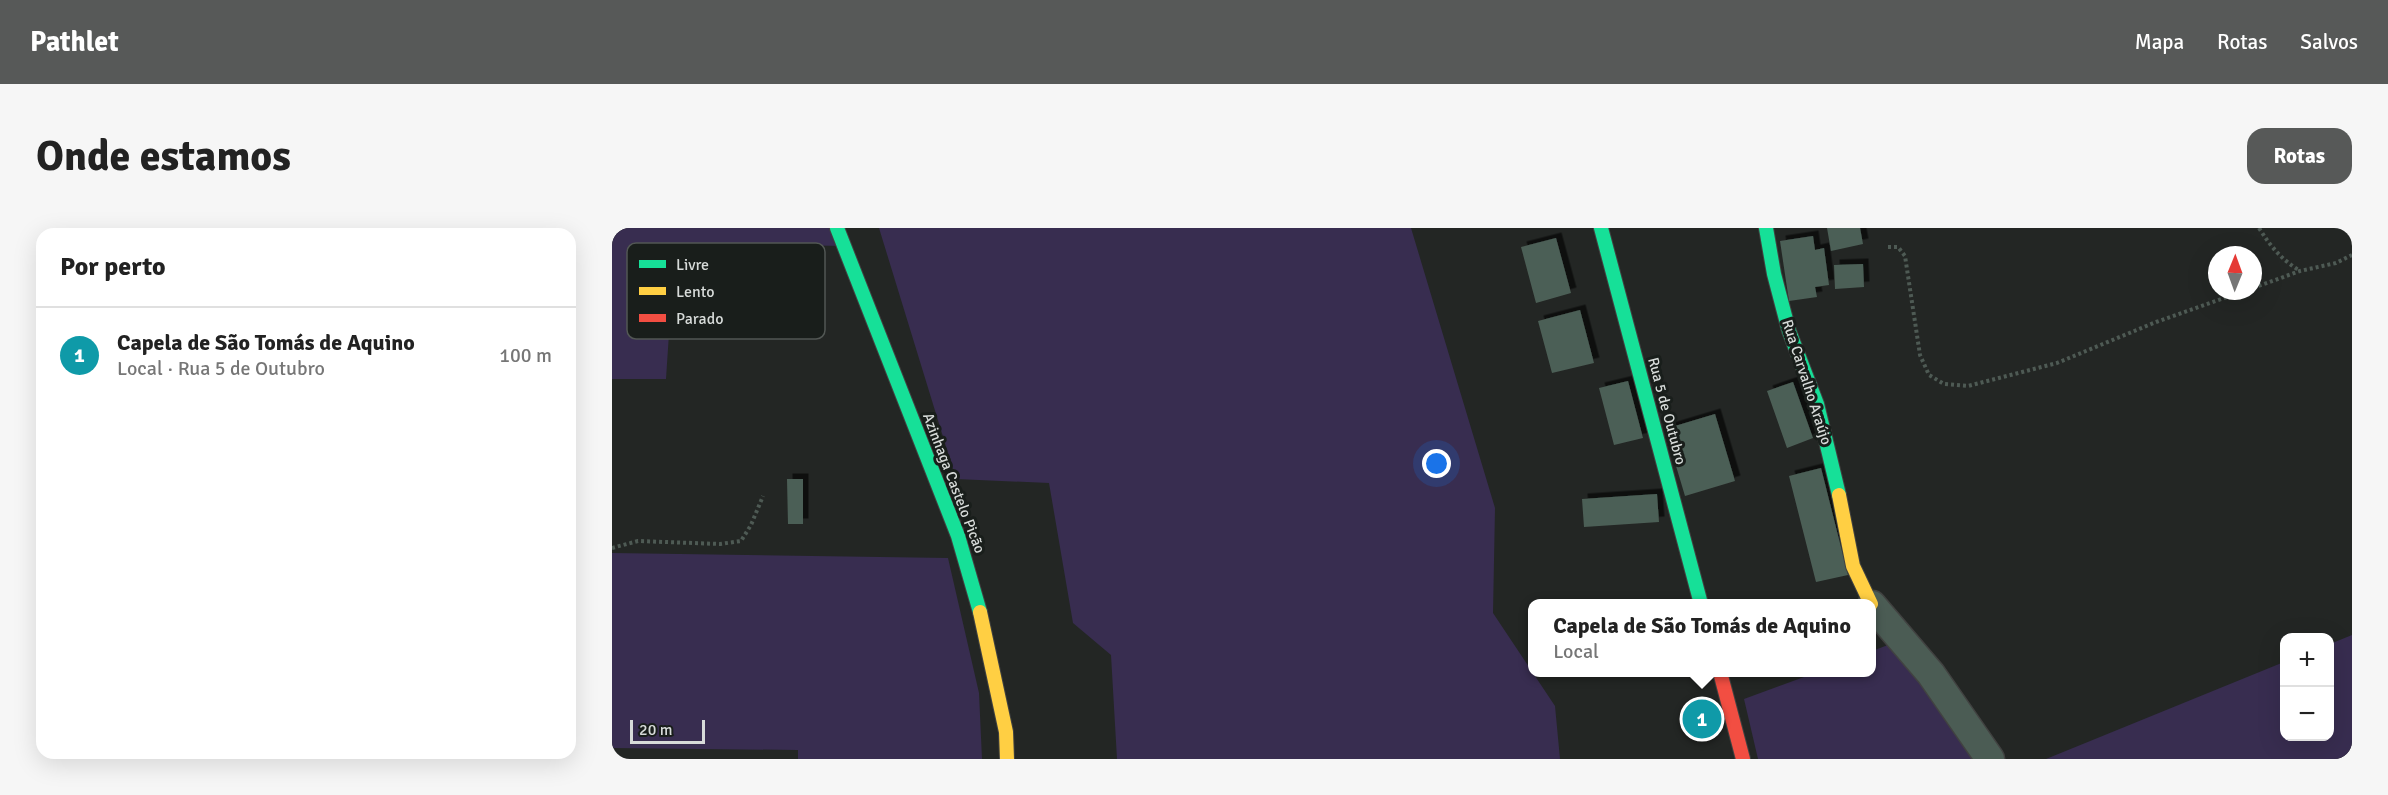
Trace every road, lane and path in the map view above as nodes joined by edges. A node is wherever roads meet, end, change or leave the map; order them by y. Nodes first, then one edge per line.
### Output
1 (837, 228) edge
2 (1601, 228) edge
3 (1767, 228) edge
4 (2259, 228) edge
5 (1888, 247) dead end
6 (2352, 255) edge
7 (2300, 272) junction
8 (2262, 285) edge
9 (2218, 300) edge
10 (763, 496) dead end
11 (612, 548) edge
12 (1700, 599) edge
13 (1869, 599) edge
14 (1876, 610) edge
15 (1721, 677) edge
16 (1007, 759) edge
17 (1743, 759) edge
18 (1990, 759) edge

1 - 16 street, Azinhaga Castelo Picão
2 - 12 street, Rua 5 de Outubro
3 - 13 street, Rua Carvalho Araújo
4 - 7 path
5 - 9 path
6 - 7 path
7 - 8 path
10 - 11 path
14 - 18 street, Rua Carvalho Araújo
15 - 17 street

